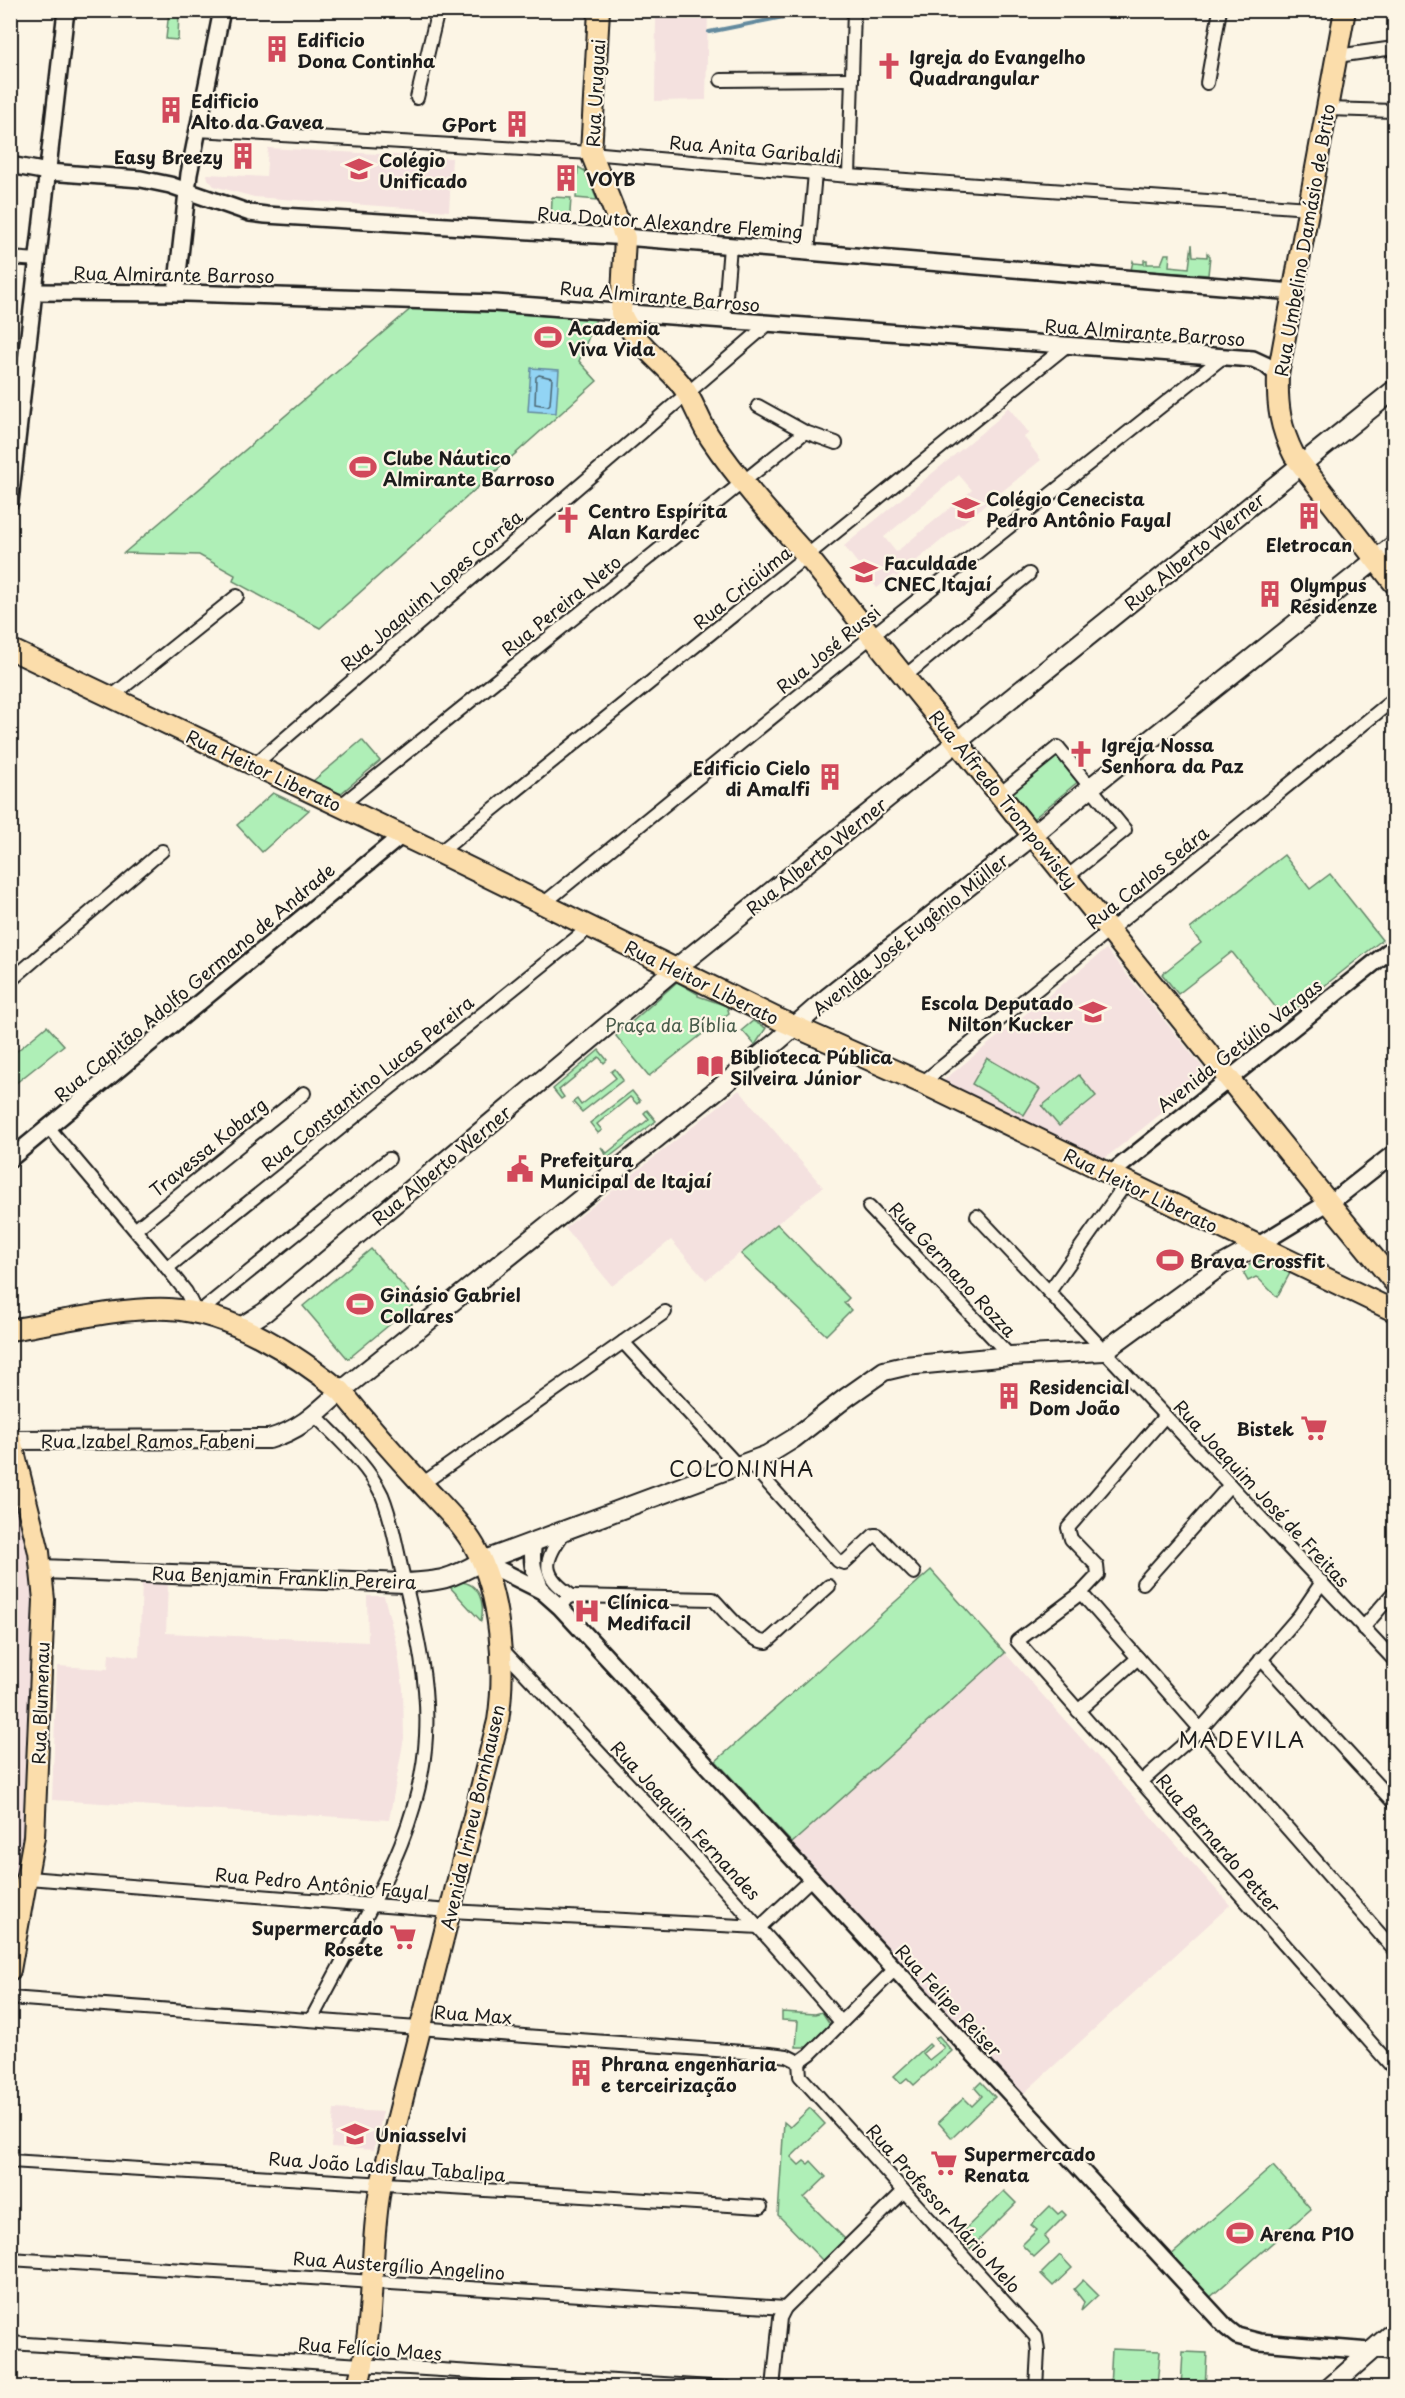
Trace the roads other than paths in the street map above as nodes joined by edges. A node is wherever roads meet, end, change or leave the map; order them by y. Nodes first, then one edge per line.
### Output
1 (66, 10) edge
2 (222, 10) edge
3 (438, 10) edge
4 (600, 10) edge
5 (854, 10) edge
6 (1220, 10) edge
7 (1345, 10) edge
8 (1395, 48) edge
9 (1336, 56) junction
10 (852, 79) junction
11 (721, 80) dead end
12 (1208, 83) dead end
13 (417, 98) dead end
14 (1327, 109) junction
15 (1395, 111) edge
16 (197, 130) junction
17 (591, 153) junction
18 (10, 165) edge
19 (48, 172) junction
20 (814, 173) junction
21 (849, 176) junction
22 (187, 192) junction
23 (1309, 208) junction
24 (625, 238) junction
25 (730, 246) junction
26 (808, 252) junction
27 (10, 258) edge
28 (38, 260) junction
29 (34, 292) junction
30 (176, 292) junction
31 (1294, 292) junction
32 (621, 313) junction
33 (724, 321) junction
34 (767, 325) junction
35 (1065, 347) junction
36 (1223, 357) junction
37 (1278, 375) junction
38 (1395, 390) edge
39 (688, 394) junction
40 (758, 406) dead end
41 (806, 432) junction
42 (836, 443) dead end
43 (1301, 465) junction
44 (742, 483) junction
45 (10, 502) edge
46 (1395, 544) edge
47 (808, 557) junction
48 (1376, 560) junction
49 (1029, 574) dead end
50 (1395, 582) edge
51 (237, 596) dead end
52 (872, 636) junction
53 (10, 649) edge
54 (904, 676) junction
55 (111, 697) junction
56 (1395, 699) edge
57 (958, 742) junction
58 (254, 765) junction
59 (1091, 787) junction
60 (1000, 794) junction
61 (340, 806) junction
62 (402, 835) junction
63 (1033, 835) junction
64 (162, 851) dead end
65 (439, 853) junction
66 (1067, 877) junction
67 (543, 904) junction
68 (590, 927) junction
69 (1110, 930) junction
70 (1395, 947) edge
71 (675, 969) junction
72 (10, 981) edge
73 (795, 1027) junction
74 (1229, 1078) junction
75 (922, 1083) junction
76 (304, 1093) dead end
77 (48, 1127) junction
78 (1395, 1153) edge
79 (10, 1159) edge
80 (389, 1159) dead end
81 (1117, 1179) junction
82 (1328, 1202) junction
83 (869, 1207) dead end
84 (978, 1215) dead end
85 (136, 1229) junction
86 (1257, 1246) junction
87 (167, 1268) junction
88 (1395, 1282) edge
89 (1049, 1292) junction
90 (1395, 1311) edge
91 (665, 1312) dead end
92 (198, 1314) junction
93 (241, 1327) junction
94 (10, 1330) edge
95 (623, 1342) junction
96 (1104, 1351) junction
97 (1010, 1356) junction
98 (340, 1391) junction
99 (315, 1415) junction
100 (1165, 1416) junction
101 (11, 1438) edge
102 (743, 1464) junction
103 (422, 1484) junction
104 (1230, 1485) junction
105 (565, 1531) junction
106 (534, 1542) junction
107 (482, 1561) junction
108 (42, 1569) junction
109 (914, 1573) dead end
110 (1322, 1582) junction
111 (405, 1583) junction
112 (1143, 1583) dead end
113 (829, 1586) dead end
114 (542, 1591) junction
115 (1395, 1592) edge
116 (1081, 1593) junction
117 (572, 1596) junction
118 (560, 1607) junction
119 (1363, 1628) junction
120 (500, 1647) junction
121 (1138, 1658) junction
122 (1261, 1659) junction
123 (1395, 1660) edge
124 (1078, 1711) junction
125 (1201, 1729) junction
126 (1141, 1782) junction
127 (1395, 1803) edge
128 (28, 1878) junction
129 (810, 1880) junction
130 (373, 1905) junction
131 (450, 1911) junction
132 (760, 1927) junction
133 (1395, 1950) edge
134 (10, 1970) edge
135 (894, 1970) junction
136 (10, 1998) edge
137 (311, 2020) junction
138 (841, 2022) junction
139 (420, 2028) junction
140 (799, 2062) junction
141 (1395, 2069) edge
142 (10, 2160) edge
143 (381, 2184) junction
144 (903, 2192) junction
145 (761, 2207) dead end
146 (10, 2259) edge
147 (372, 2281) junction
148 (785, 2308) junction
149 (1395, 2331) edge
150 (10, 2343) edge
151 (1370, 2351) junction
152 (1395, 2353) edge
153 (364, 2366) junction
154 (357, 2388) edge
155 (727, 2388) edge
156 (773, 2388) edge
157 (1036, 2388) edge
158 (1329, 2388) edge

1 - 19 street
2 - 16 street
3 - 13 street
4 - 17 main road, Rua Uruguai
5 - 10 street
6 - 12 street
7 - 9 main road, Rua Umbelino Damásio de Brito
8 - 9 street
9 - 14 main road, Rua Umbelino Damásio de Brito
10 - 11 street
10 - 21 street
14 - 15 street
14 - 23 main road, Rua Umbelino Damásio de Brito
16 - 17 street, Rua Anita Garibaldi
16 - 22 street
17 - 20 street, Rua Anita Garibaldi
17 - 24 main road, Rua Uruguai
18 - 19 street, Rua Doutor Alexandre Fleming
19 - 22 street, Rua Doutor Alexandre Fleming
19 - 28 street
20 - 21 street, Rua Anita Garibaldi
20 - 26 street
21 - 23 street, Rua Anita Garibaldi
22 - 24 street, Rua Doutor Alexandre Fleming
22 - 30 street
23 - 31 main road, Rua Umbelino Damásio de Brito
24 - 25 street, Rua Doutor Alexandre Fleming
24 - 32 main road, Rua Uruguai
25 - 26 street, Rua Doutor Alexandre Fleming
25 - 33 street
26 - 31 street, Rua Doutor Alexandre Fleming
27 - 28 street
28 - 29 street
29 - 30 street, Rua Almirante Barroso
29 - 45 street
30 - 32 street, Rua Almirante Barroso
31 - 37 main road, Rua Umbelino Damásio de Brito
32 - 33 street, Rua Almirante Barroso
32 - 39 main road, Rua Alfredo Trompowisky
33 - 34 street, Rua Almirante Barroso
34 - 35 street, Rua Almirante Barroso
34 - 39 street, Rua Joaquim Lopes Corrêa
35 - 36 street, Rua Almirante Barroso
35 - 47 street, Rua Criciúma
36 - 37 street, Rua Almirante Barroso
36 - 52 street, Rua José Russi
37 - 43 main road, Rua Umbelino Damásio de Brito
38 - 43 main road, Rua Alberto Werner
39 - 44 main road, Rua Alfredo Trompowisky
39 - 58 street, Rua Joaquim Lopes Corrêa
40 - 41 street
41 - 42 street
41 - 44 street, Rua Pereira Neto
43 - 48 main road, Rua Umbelino Damásio de Brito
43 - 57 main road, Rua Alberto Werner
44 - 47 main road, Rua Alfredo Trompowisky
44 - 61 street, Rua Pereira Neto
46 - 48 main road, Avenida José Eugênio Müller
47 - 52 main road, Rua Alfredo Trompowisky
47 - 65 street, Rua Criciúma
48 - 50 main road, Rua Umbelino Damásio de Brito
48 - 59 main road, Avenida José Eugênio Müller
49 - 54 street
51 - 55 street
52 - 54 main road, Rua Alfredo Trompowisky
52 - 67 street, Rua José Russi
53 - 55 main road, Rua Heitor Liberato
54 - 57 main road, Rua Alfredo Trompowisky
55 - 58 main road, Rua Heitor Liberato
56 - 69 street, Rua Carlos Seára
57 - 60 main road, Rua Alfredo Trompowisky
57 - 71 main road, Rua Alberto Werner
58 - 61 main road, Rua Heitor Liberato
59 - 60 street
59 - 63 main road, Avenida José Eugênio Müller
59 - 66 street
60 - 63 main road, Rua Alfredo Trompowisky
61 - 62 main road, Rua Heitor Liberato
62 - 65 main road, Rua Heitor Liberato
62 - 77 street, Rua Capitão Adolfo Germano de Andrade
63 - 66 main road, Rua Alfredo Trompowisky
63 - 73 main road, Avenida José Eugênio Müller
64 - 72 street
65 - 67 main road, Rua Heitor Liberato
66 - 69 main road, Rua Alfredo Trompowisky
67 - 68 main road, Rua Heitor Liberato
68 - 71 main road, Rua Heitor Liberato
68 - 87 street, Rua Constantino Lucas Pereira
69 - 74 main road, Rua Alfredo Trompowisky
69 - 75 street, Rua Carlos Seára
70 - 74 street, Avenida Getúlio Vargas
71 - 73 main road, Rua Heitor Liberato
71 - 93 main road, Rua Alberto Werner
73 - 75 main road, Rua Heitor Liberato
73 - 98 main road, Avenida José Eugênio Müller
74 - 81 street, Avenida Getúlio Vargas
74 - 82 main road, Rua Alfredo Trompowisky
75 - 81 main road, Rua Heitor Liberato
76 - 85 street, Travessa Kobarg
77 - 79 street, Rua Capitão Adolfo Germano de Andrade
77 - 85 street
78 - 82 street
80 - 92 street
81 - 86 main road, Rua Heitor Liberato
81 - 89 street
82 - 86 street
82 - 88 main road, Rua Alfredo Trompowisky
83 - 97 street, Rua Germano Rozza
84 - 89 street, Rua Joaquim José de Freitas
85 - 87 street
86 - 90 main road, Rua Heitor Liberato
86 - 96 main road
87 - 92 street
89 - 96 street, Rua Joaquim José de Freitas
91 - 95 street
92 - 93 main road, Avenida Irineu Bornhausen
92 - 94 main road, Avenida Irineu Bornhausen
93 - 98 main road, Avenida Irineu Bornhausen
95 - 102 street
95 - 103 street
96 - 97 main road, Rua Benjamin Franklin Pereira
96 - 100 street, Rua Joaquim José de Freitas
97 - 102 main road, Rua Benjamin Franklin Pereira
98 - 99 main road, Rua Izabel Ramos Fabeni
98 - 103 main road, Avenida Irineu Bornhausen
99 - 101 main road, Rua Izabel Ramos Fabeni
99 - 111 street
100 - 104 street, Rua Joaquim José de Freitas
100 - 116 street
101 - 108 main road, Rua Blumenau
102 - 105 main road, Rua Benjamin Franklin Pereira
102 - 109 street
103 - 107 main road, Avenida Irineu Bornhausen
104 - 110 street, Rua Joaquim José de Freitas
104 - 112 street
105 - 106 main road, Rua Benjamin Franklin Pereira
105 - 117 street
106 - 107 main road, Rua Benjamin Franklin Pereira
106 - 114 street, Rua Felipe Reiser
107 - 111 main road, Rua Benjamin Franklin Pereira
107 - 114 street, Rua Felipe Reiser
107 - 120 main road, Avenida Irineu Bornhausen
108 - 111 main road, Rua Benjamin Franklin Pereira
108 - 128 main road, Rua Blumenau
110 - 119 street, Rua Joaquim José de Freitas
110 - 122 street
111 - 130 street
113 - 117 street
114 - 118 street, Rua Felipe Reiser
115 - 119 street
116 - 121 street
116 - 124 street, Rua Bernardo Petter
117 - 118 street
118 - 129 street, Rua Felipe Reiser
119 - 123 street, Rua Joaquim José de Freitas
120 - 131 main road, Avenida Irineu Bornhausen
120 - 132 street, Rua Joaquim Fernandes
121 - 124 street
121 - 125 street
122 - 125 street
122 - 127 street
124 - 126 street, Rua Bernardo Petter
125 - 126 street
125 - 133 street
126 - 141 street, Rua Bernardo Petter
128 - 130 street, Rua Pedro Antônio Fayal
128 - 134 main road, Rua Blumenau
129 - 132 street
129 - 135 street, Rua Felipe Reiser
130 - 131 street, Rua Pedro Antônio Fayal
130 - 137 street
131 - 132 street, Rua Pedro Antônio Fayal
131 - 139 main road, Avenida Irineu Bornhausen
132 - 138 street, Rua Joaquim Fernandes
135 - 138 street
135 - 151 street, Rua Felipe Reiser
136 - 137 street, Rua Max
137 - 139 street, Rua Max
138 - 140 street
139 - 140 street, Rua Max
139 - 143 main road, Avenida Irineu Bornhausen
140 - 144 street, Rua Professor Mário Melo
142 - 143 street, Rua João Ladislau Tabalipa
143 - 145 street, Rua João Ladislau Tabalipa
143 - 147 main road, Avenida Irineu Bornhausen
144 - 148 street
144 - 157 street, Rua Professor Mário Melo
146 - 147 street, Rua Austergílio Angelino
147 - 148 street, Rua Austergílio Angelino
147 - 153 main road, Avenida Irineu Bornhausen
148 - 156 street
149 - 151 main road
150 - 153 street, Rua Felício Maes
151 - 152 street
151 - 158 main road
153 - 154 main road, Avenida Irineu Bornhausen
153 - 155 street, Rua Felício Maes

